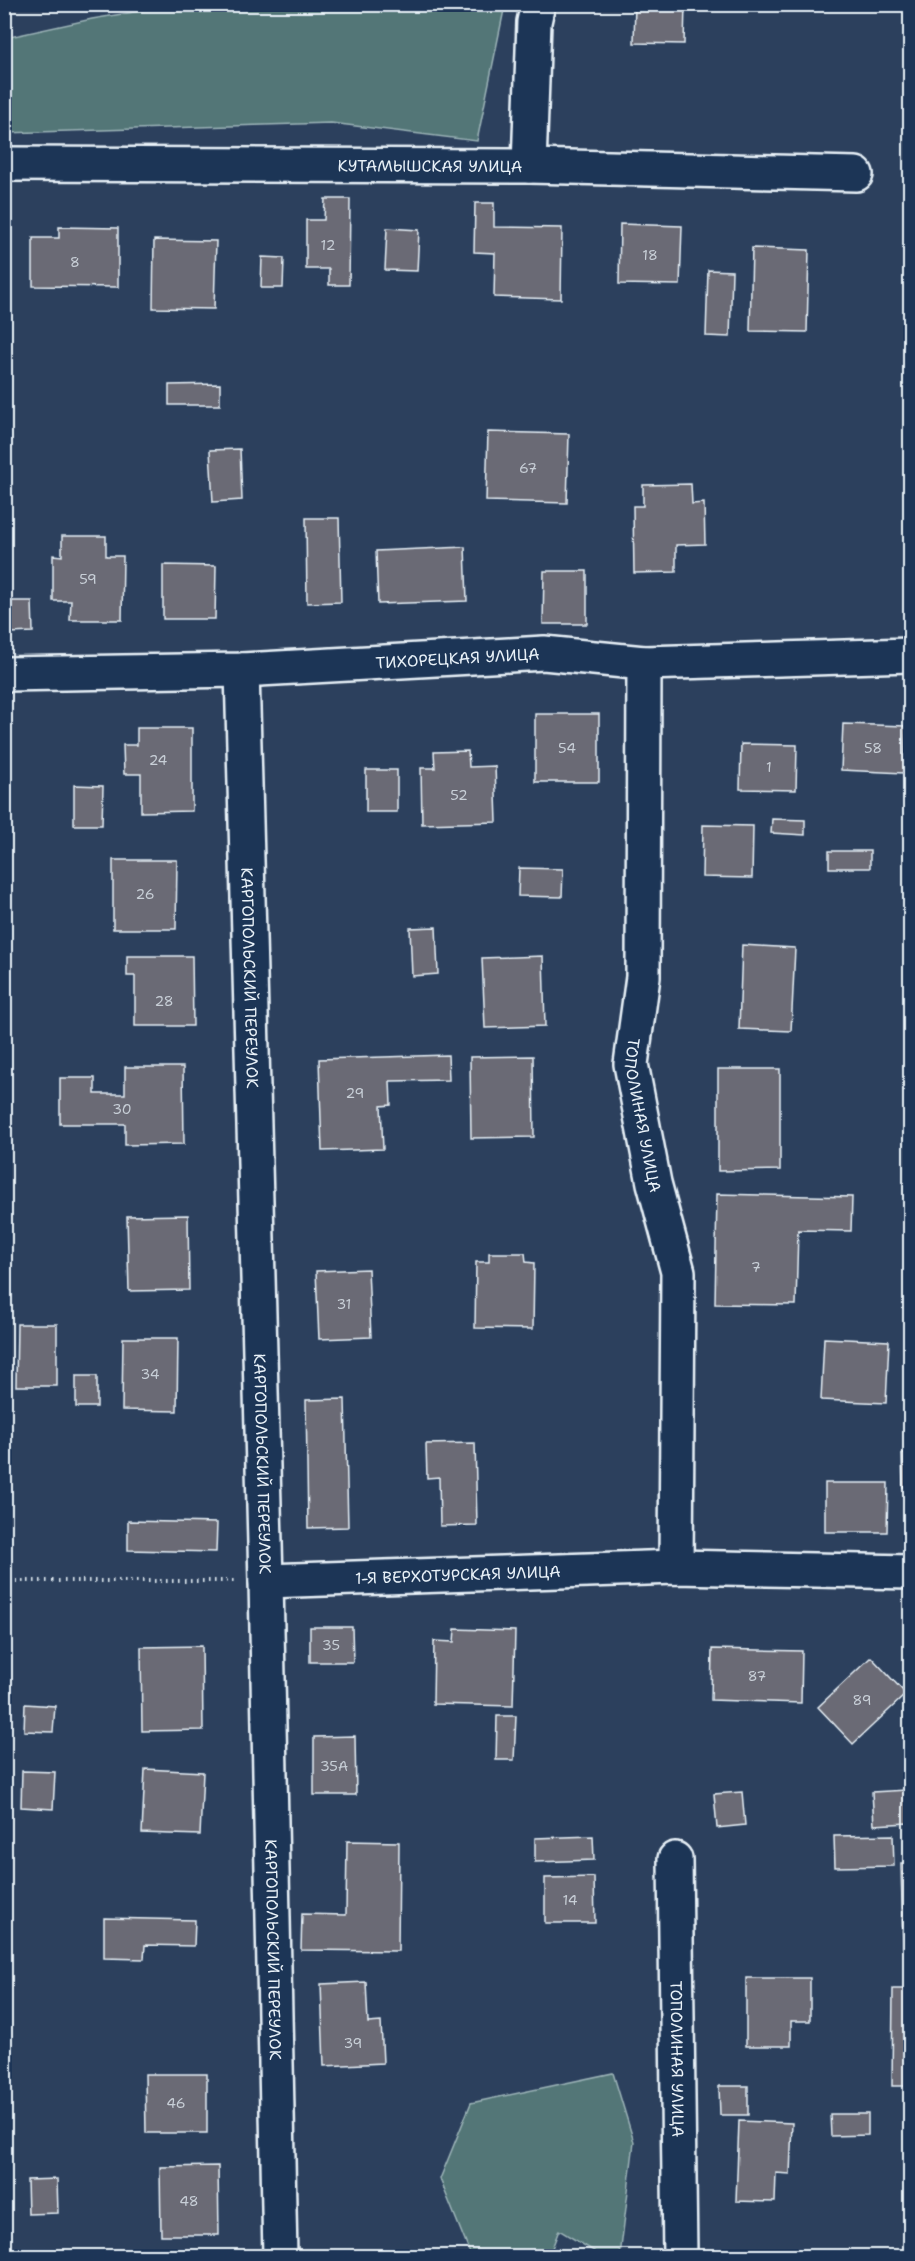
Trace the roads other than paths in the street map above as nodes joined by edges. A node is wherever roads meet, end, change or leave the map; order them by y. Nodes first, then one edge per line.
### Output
1 (537, 4) edge
2 (4, 164) edge
3 (529, 166) junction
4 (856, 174) dead end
5 (910, 655) edge
6 (644, 663) junction
7 (242, 670) junction
8 (4, 674) edge
9 (676, 1567) junction
10 (910, 1572) edge
11 (266, 1581) junction
12 (675, 1859) dead end
13 (280, 2256) edge
14 (680, 2256) edge

1 - 3 street
2 - 3 street, КУТАМЫШСКАЯ УЛИЦА
3 - 4 street, КУТАМЫШСКАЯ УЛИЦА
5 - 6 street, ТИХОРЕЦКАЯ УЛИЦА
6 - 7 street, ТИХОРЕЦКАЯ УЛИЦА
6 - 9 street, ТОПОЛИНАЯ УЛИЦА
7 - 8 street, ТИХОРЕЦКАЯ УЛИЦА
7 - 11 street, КАРГОПОЛЬСКИЙ ПЕРЕУЛОК
9 - 10 street, 1-Я ВЕРХОТУРСКАЯ УЛИЦА
9 - 11 street, 1-Я ВЕРХОТУРСКАЯ УЛИЦА
11 - 13 street, КАРГОПОЛЬСКИЙ ПЕРЕУЛОК
12 - 14 street, ТОПОЛИНАЯ УЛИЦА

